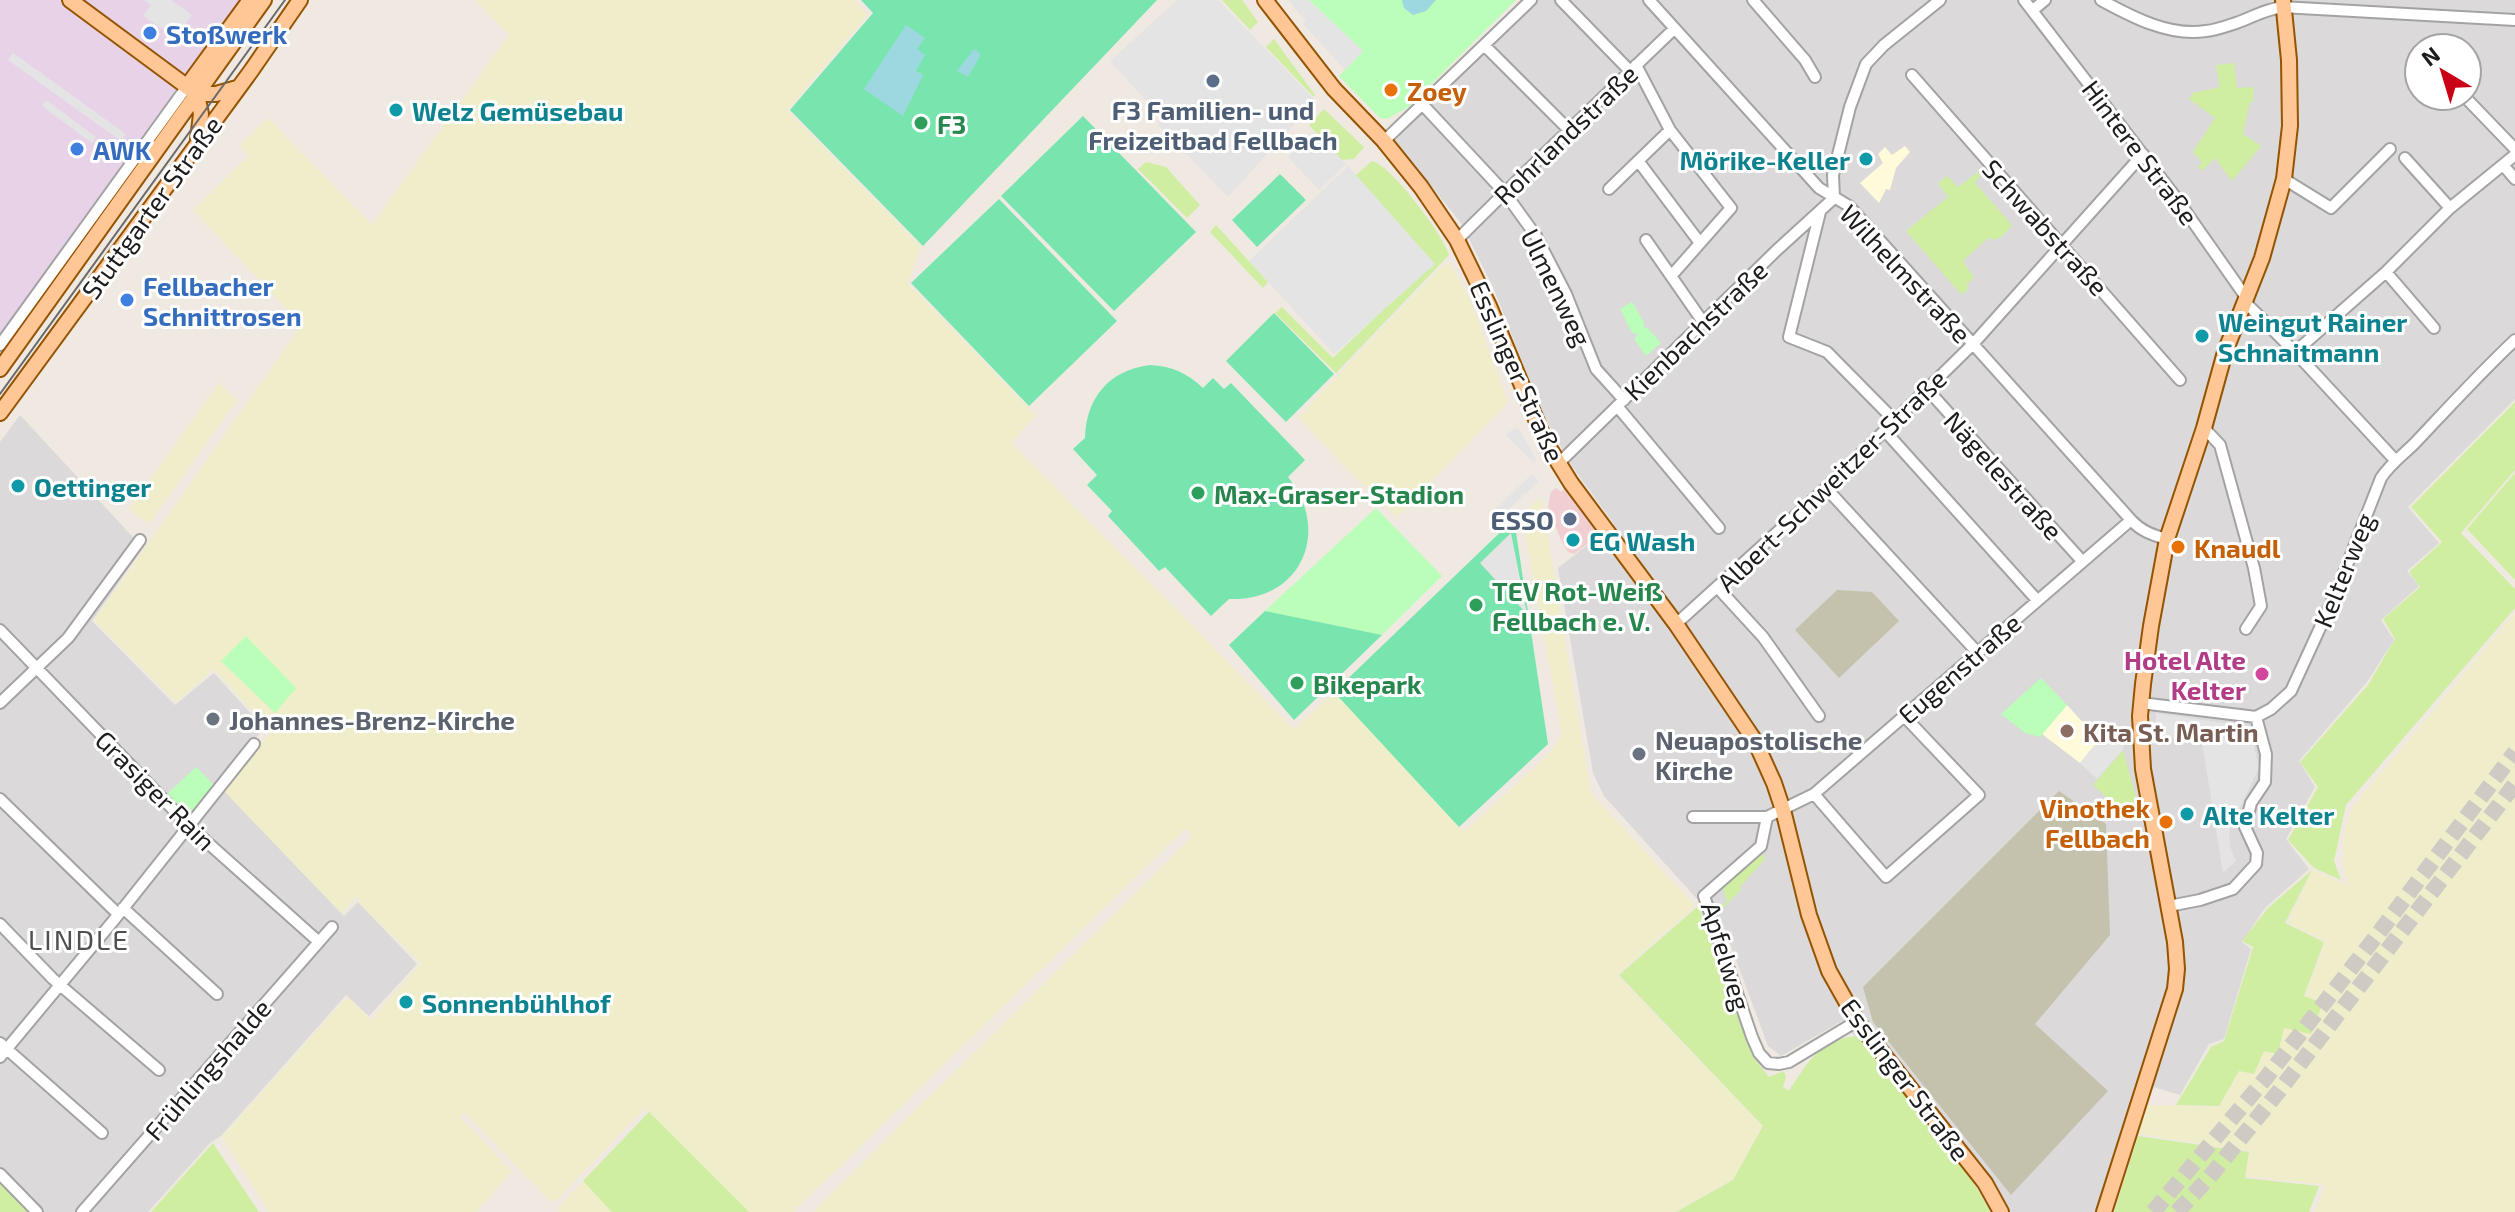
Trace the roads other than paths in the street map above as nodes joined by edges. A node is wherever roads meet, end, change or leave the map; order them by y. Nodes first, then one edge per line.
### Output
1 (70, 0) edge
2 (250, 0) edge
3 (264, 0) edge
4 (300, 0) edge
5 (1265, 0) edge
6 (1531, 0) edge
7 (1561, 0) edge
8 (1649, 0) edge
9 (1753, 0) edge
10 (1940, 0) edge
11 (2024, 0) edge
12 (2045, 0) edge
13 (2101, 0) edge
14 (2283, 4) edge
15 (2033, 10) junction
16 (2515, 20) edge
17 (1674, 29) junction
18 (1484, 45) junction
19 (1633, 68) junction
20 (1912, 75) dead end
21 (1815, 77) dead end
22 (237, 88) junction
23 (192, 90) junction
24 (1423, 105) junction
25 (2479, 112) edge
26 (1568, 129) junction
27 (1670, 130) junction
28 (1384, 141) junction
29 (197, 143) junction
30 (2390, 149) dead end
31 (2515, 149) edge
32 (2143, 154) junction
33 (2515, 155) edge
34 (2405, 158) dead end
35 (1639, 162) junction
36 (2503, 165) junction
37 (2284, 179) junction
38 (2515, 179) edge
39 (1609, 189) dead end
40 (1505, 193) junction
41 (1834, 198) junction
42 (2450, 208) junction
43 (1821, 210) junction
44 (1457, 240) junction
45 (1646, 240) dead end
46 (1700, 243) junction
47 (2062, 244) junction
48 (2386, 272) junction
49 (1672, 275) junction
50 (2244, 299) junction
51 (1703, 322) junction
52 (2434, 328) dead end
53 (2515, 340) edge
54 (1973, 344) junction
55 (0, 345) edge
56 (2295, 352) junction
57 (0, 369) edge
58 (2180, 380) dead end
59 (1927, 389) junction
60 (1620, 403) junction
61 (0, 413) edge
62 (1895, 421) junction
63 (2204, 428) junction
64 (1885, 431) junction
65 (2395, 460) junction
66 (1559, 463) junction
67 (1826, 488) junction
68 (2131, 520) junction
69 (1719, 528) dead end
70 (2167, 539) junction
71 (140, 540) dead end
72 (2082, 561) junction
73 (1718, 588) junction
74 (2037, 600) junction
75 (1676, 624) junction
76 (2246, 629) dead end
77 (0, 630) edge
78 (1977, 652) junction
79 (37, 669) junction
80 (0, 703) edge
81 (2141, 703) junction
82 (1819, 716) dead end
83 (1904, 716) junction
84 (2256, 717) junction
85 (254, 744) dead end
86 (1814, 794) junction
87 (0, 799) edge
88 (1783, 810) junction
89 (1693, 817) dead end
90 (1767, 817) junction
91 (189, 826) junction
92 (2169, 906) junction
93 (120, 911) junction
94 (0, 924) edge
95 (332, 927) dead end
96 (319, 942) junction
97 (60, 985) junction
98 (217, 994) dead end
99 (1857, 1021) junction
100 (2, 1050) edge
101 (159, 1070) dead end
102 (102, 1133) dead end
103 (0, 1174) edge
104 (37, 1212) edge
105 (82, 1212) edge
106 (2001, 1212) edge
107 (2104, 1212) edge

1 - 23 main road
2 - 23 main road
3 - 23 main road, Stuttgarter Straße
4 - 22 main road, Stuttgarter Straße
5 - 28 main road, Esslinger Straße
6 - 18 street
7 - 19 street
8 - 17 street, Wilhelmstraße
9 - 21 street
10 - 41 street
11 - 15 street, Hintere Straße
12 - 15 street
13 - 14 street
14 - 16 street
14 - 37 main road
15 - 32 street, Hintere Straße
17 - 19 street, Rohrlandstraße
17 - 41 street, Wilhelmstraße
18 - 24 street
18 - 26 street
19 - 26 street, Rohrlandstraße
19 - 27 street
20 - 47 street, Schwabstraße
22 - 23 main road
22 - 29 main road, Stuttgarter Straße
23 - 29 main road
23 - 55 street, Stuttgarter Straße
23 - 57 main road, Stuttgarter Straße
24 - 28 street
24 - 40 street, Ulmenweg
25 - 31 street
26 - 40 street, Rohrlandstraße
27 - 35 street
27 - 46 street
28 - 44 main road, Esslinger Straße
29 - 61 main road, Stuttgarter Straße
30 - 37 street
32 - 47 street, Albert-Schweitzer-Straße
32 - 50 street, Hintere Straße
33 - 36 street
34 - 42 street
35 - 39 street
35 - 46 street
36 - 38 street
36 - 42 street
37 - 50 main road
40 - 44 street, Rohrlandstraße
40 - 60 street, Ulmenweg
41 - 43 street, Kienbachstraße
41 - 54 street, Wilhelmstraße
42 - 48 street
43 - 51 street, Kienbachstraße
43 - 62 street
44 - 66 main road, Esslinger Straße
45 - 49 street
46 - 49 street
47 - 54 street, Albert-Schweitzer-Straße
47 - 58 street, Schwabstraße
48 - 52 street
48 - 56 street
49 - 51 street
50 - 56 street, Hintere Straße
50 - 63 main road
51 - 60 street, Kienbachstraße
53 - 65 street, Kelterweg
54 - 59 street, Albert-Schweitzer-Straße
54 - 68 street, Wilhelmstraße
56 - 65 street, Hintere Straße
59 - 62 street, Albert-Schweitzer-Straße
59 - 72 street, Nägelestraße
60 - 66 street, Kienbachstraße
60 - 69 street, Ulmenweg
62 - 64 street, Albert-Schweitzer-Straße
63 - 70 main road
63 - 76 street
64 - 67 street, Albert-Schweitzer-Straße
64 - 74 street
65 - 84 street, Kelterweg
66 - 75 main road, Esslinger Straße
67 - 73 street, Albert-Schweitzer-Straße
67 - 78 street
68 - 70 street, Wilhelmstraße
68 - 72 street, Eugenstraße
70 - 81 main road
71 - 79 street
72 - 74 street, Eugenstraße
73 - 75 street, Albert-Schweitzer-Straße
73 - 82 street
74 - 78 street, Eugenstraße
75 - 88 main road, Esslinger Straße
77 - 79 street, Grasiger Rain
78 - 83 street, Eugenstraße
79 - 80 street
79 - 91 street, Grasiger Rain
81 - 84 street
81 - 92 main road
83 - 86 street, Eugenstraße
83 - 86 street
84 - 92 street
85 - 91 street
86 - 88 street, Eugenstraße
87 - 93 street
88 - 90 street
88 - 99 main road, Esslinger Straße
89 - 90 street
90 - 99 street, Apfelweg
91 - 93 street
91 - 96 street, Grasiger Rain
92 - 107 main road
93 - 97 street
93 - 98 street
94 - 97 street
95 - 96 street, Frühlingshalde
96 - 105 street, Frühlingshalde
97 - 100 street
97 - 101 street
99 - 106 main road, Esslinger Straße
100 - 102 street
103 - 104 street

